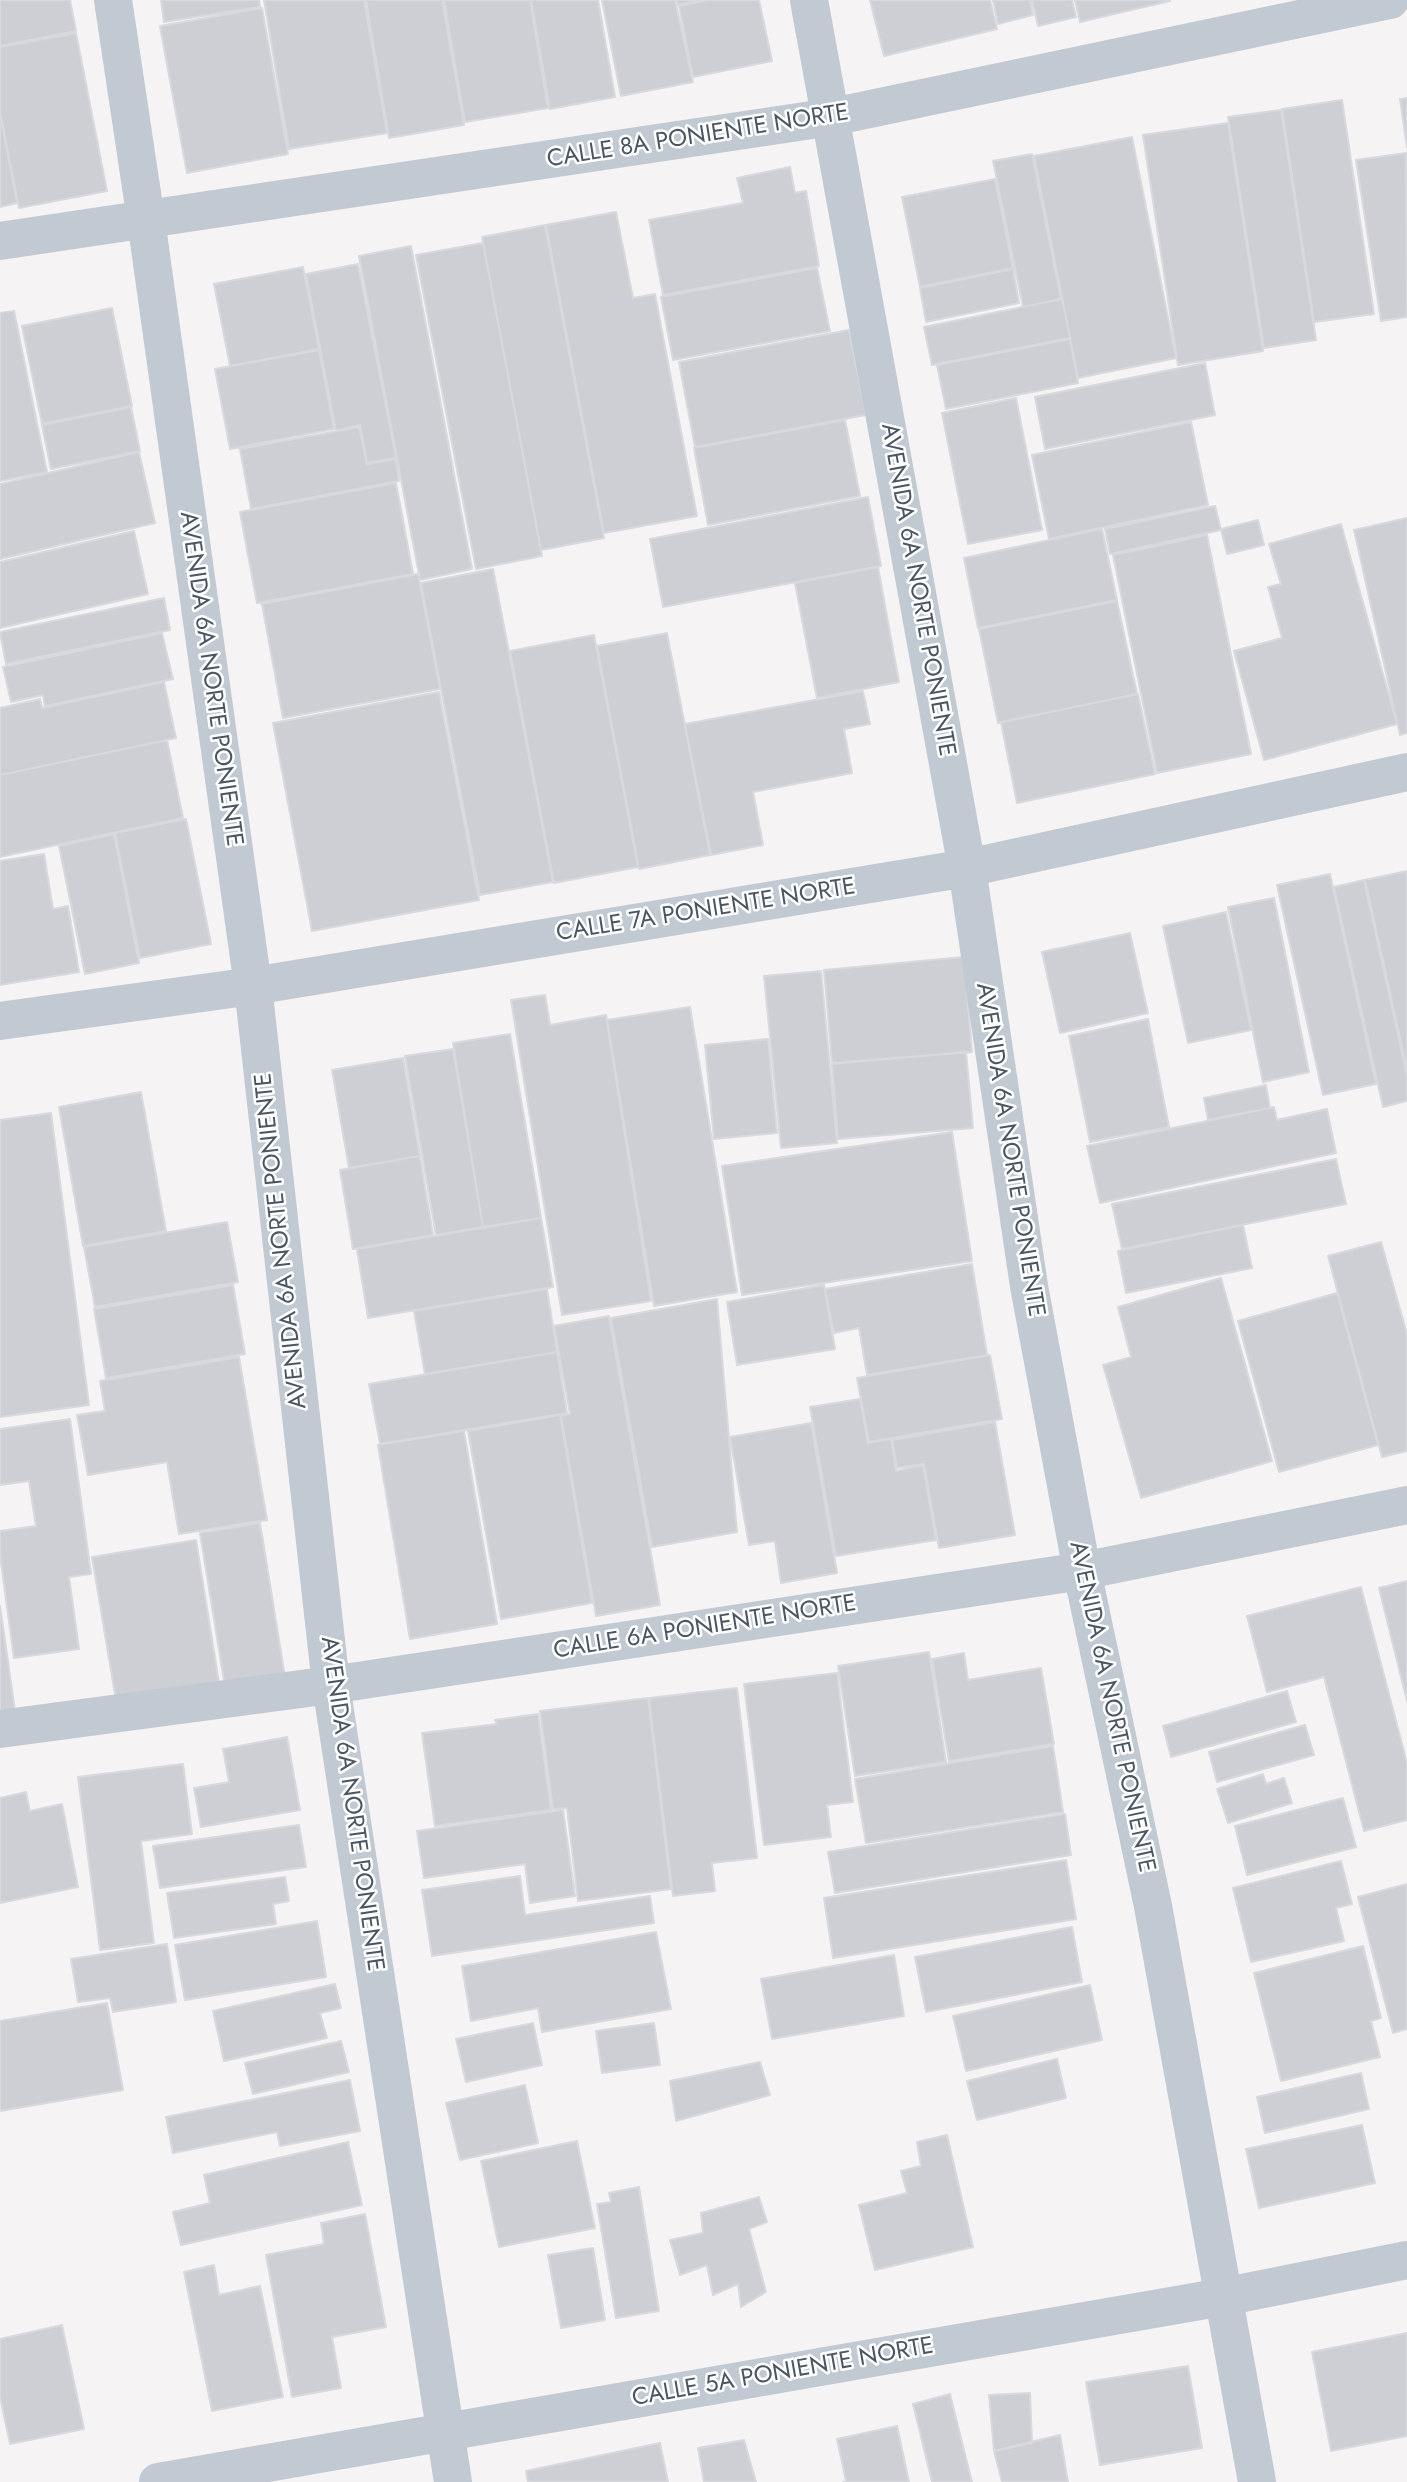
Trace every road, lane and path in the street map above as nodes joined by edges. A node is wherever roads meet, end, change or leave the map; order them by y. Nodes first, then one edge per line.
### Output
1 (113, 0) edge
2 (809, 0) edge
3 (1390, 0) edge
4 (832, 117) junction
5 (146, 220) junction
6 (0, 242) edge
7 (1407, 772) edge
8 (967, 868) junction
9 (253, 986) junction
10 (0, 1021) edge
11 (1407, 1506) edge
12 (1082, 1571) junction
13 (331, 1685) junction
14 (0, 1729) edge
15 (1407, 2260) edge
16 (1223, 2297) junction
17 (445, 2430) junction
18 (158, 2482) edge
19 (453, 2482) edge
20 (1256, 2482) edge

1 - 5 street, AVENIDA 6A NORTE PONIENTE
2 - 4 street, AVENIDA 6A NORTE PONIENTE
3 - 4 street, CALLE 8A PONIENTE NORTE
4 - 5 street, CALLE 8A PONIENTE NORTE
4 - 8 street, AVENIDA 6A NORTE PONIENTE
5 - 6 street, CALLE 8A PONIENTE NORTE
5 - 9 street, AVENIDA 6A NORTE PONIENTE
7 - 8 street, CALLE 7A PONIENTE NORTE
8 - 9 street, CALLE 7A PONIENTE NORTE
8 - 12 street, AVENIDA 6A NORTE PONIENTE
9 - 10 street, CALLE 7A PONIENTE NORTE
9 - 13 street, AVENIDA 6A NORTE PONIENTE
11 - 12 street, CALLE 6A PONIENTE NORTE
12 - 13 street, CALLE 6A PONIENTE NORTE
12 - 16 street, AVENIDA 6A NORTE PONIENTE
13 - 14 street, CALLE 6A PONIENTE NORTE
13 - 17 street, AVENIDA 6A NORTE PONIENTE
15 - 16 street, CALLE 5A PONIENTE NORTE
16 - 17 street, CALLE 5A PONIENTE NORTE
16 - 20 street, AVENIDA 6A NORTE PONIENTE
17 - 18 street, CALLE 5A PONIENTE NORTE
17 - 19 street, AVENIDA 6A NORTE PONIENTE

